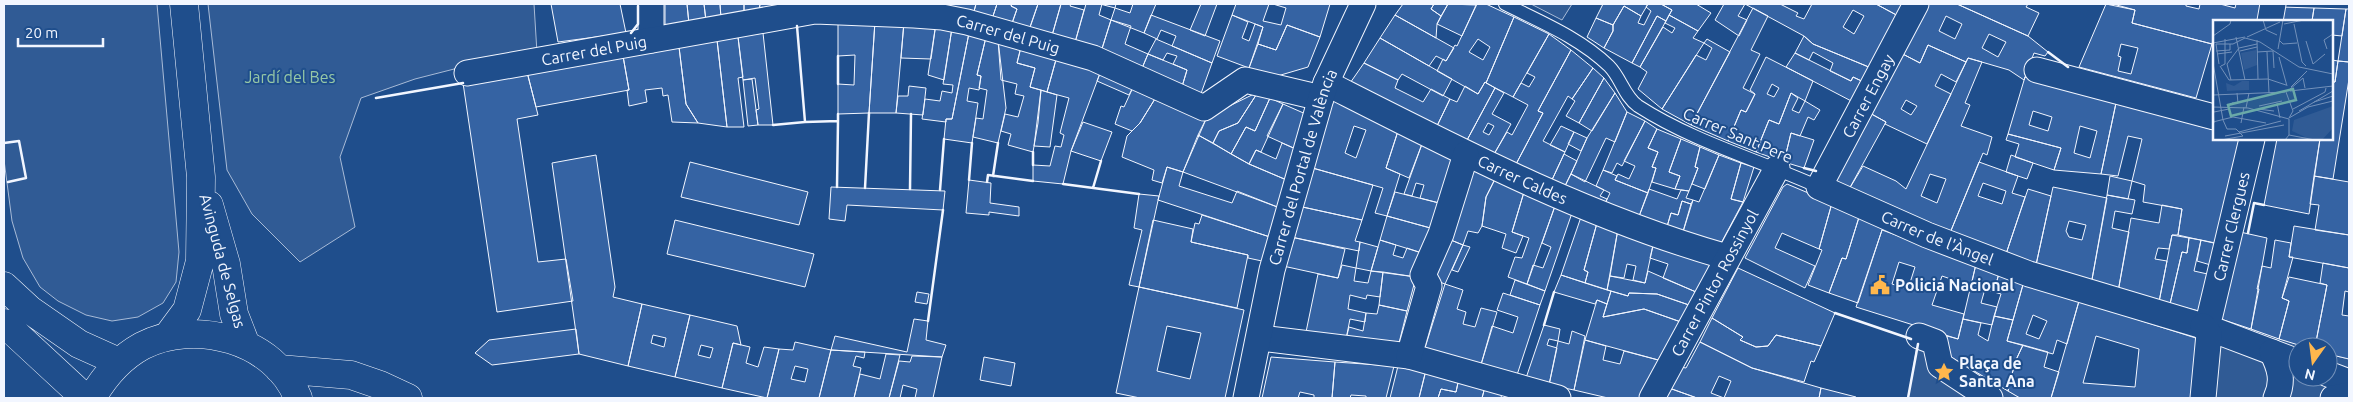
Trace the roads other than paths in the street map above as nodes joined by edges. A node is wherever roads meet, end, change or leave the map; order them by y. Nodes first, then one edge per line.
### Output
1 (184, 4) edge
2 (651, 4) edge
3 (1363, 4) edge
4 (1505, 4) edge
5 (1916, 4) edge
6 (2273, 4) edge
7 (816, 7) edge
8 (2270, 20) edge
9 (651, 40) junction
10 (2037, 70) dead end
11 (467, 73) dead end
12 (1324, 91) junction
13 (2213, 117) edge
14 (2252, 140) edge
15 (1466, 154) junction
16 (1777, 168) junction
17 (201, 177) junction
18 (1819, 187) junction
19 (1727, 257) junction
20 (4, 286) edge
21 (2206, 320) junction
22 (4, 322) edge
23 (1919, 336) dead end
24 (167, 337) junction
25 (1260, 338) junction
26 (246, 345) junction
27 (2272, 352) junction
28 (1409, 356) junction
29 (2288, 358) edge
30 (119, 362) junction
31 (279, 369) junction
32 (2349, 395) edge
33 (85, 398) edge
34 (92, 398) edge
35 (298, 398) edge
36 (408, 398) edge
37 (1246, 398) edge
38 (1558, 398) edge
39 (1652, 398) edge
40 (1990, 398) edge
41 (2203, 398) edge
42 (2276, 398) edge
43 (2333, 398) edge

1 - 17 main road, Avinguda de Selgas
2 - 9 street
3 - 12 street, Carrer del Portal de València
4 - 16 lane, Carrer Sant Pere
5 - 18 street, Carrer Engay
6 - 8 street
7 - 9 street, Carrer del Puig
7 - 12 street, Carrer del Puig
9 - 11 street, Carrer del Puig
10 - 13 street
12 - 15 street, Carrer Caldes
12 - 25 street, Carrer del Portal de València
14 - 21 street, Carrer Clergues
15 - 19 street, Carrer Caldes
15 - 28 street
16 - 18 lane, Carrer Sant Pere
16 - 19 street, Carrer Pintor Rossinyol
17 - 24 main road, Avinguda de Selgas
17 - 26 main road, Avinguda de Selgas
18 - 21 street, Carrer de l'Àngel
19 - 39 street, Carrer Pintor Rossinyol
20 - 30 main road
21 - 27 street, Carrer de l'Àngel
21 - 41 street
22 - 33 main road
23 - 40 street
24 - 26 main road
24 - 30 main road
25 - 28 street
25 - 37 street, Carrer del Portal de València
26 - 31 main road
27 - 29 street, Carrer de l'Àngel
27 - 42 street
28 - 38 street
30 - 34 main road
31 - 35 main road
31 - 36 main road
32 - 43 street

